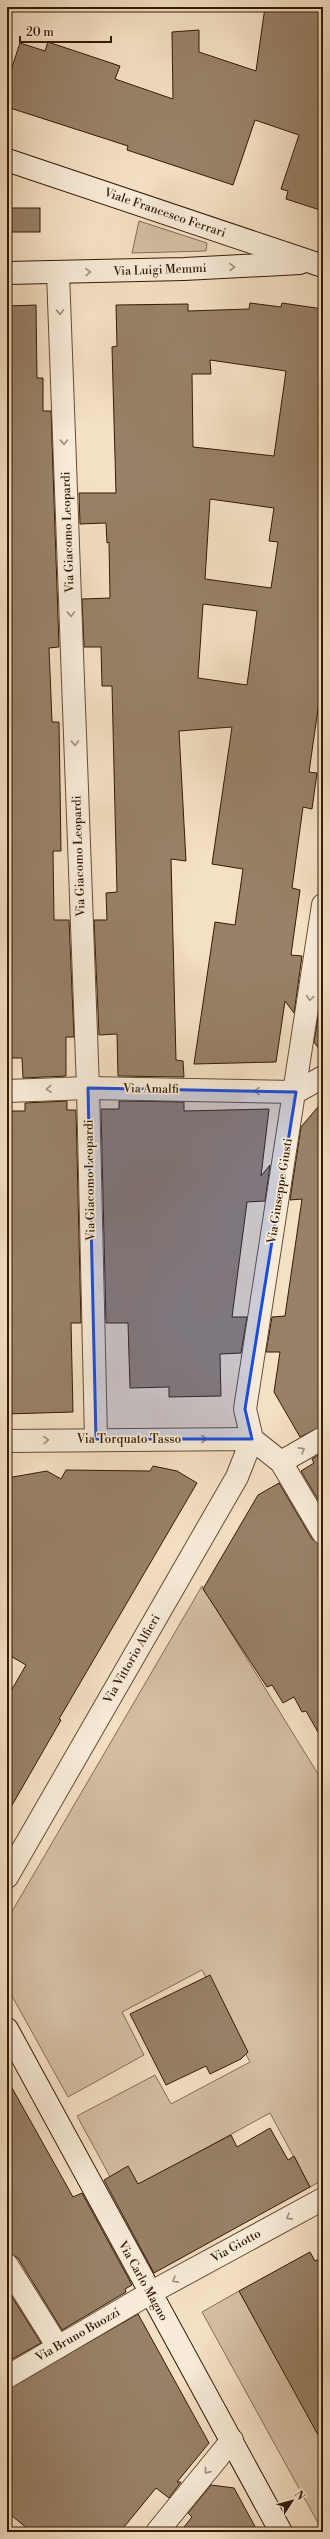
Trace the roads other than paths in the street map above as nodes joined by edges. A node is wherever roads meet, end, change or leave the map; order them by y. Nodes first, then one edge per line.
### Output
1 (7, 160) edge
2 (317, 265) edge
3 (7, 272) edge
4 (58, 273) junction
5 (323, 906) edge
6 (323, 1077) edge
7 (88, 1088) junction
8 (7, 1090) edge
9 (296, 1092) junction
10 (323, 1438) edge
11 (96, 1439) junction
12 (252, 1439) junction
13 (7, 1441) edge
14 (281, 1462) junction
15 (323, 1533) edge
16 (7, 1877) edge
17 (7, 2029) edge
18 (323, 2199) edge
19 (7, 2265) edge
20 (150, 2293) junction
21 (58, 2347) junction
22 (7, 2377) edge
23 (232, 2440) junction
24 (158, 2532) edge
25 (282, 2532) edge

1 - 2 street, Viale Francesco Ferrari
4 -> 2 street, Via Luigi Memmi
3 - 4 street, Via Luigi Memmi
4 -> 7 street, Via Giacomo Leopardi
5 -> 9 street, Via Giuseppe Giusti
6 - 9 street
7 -> 8 street, Via Amalfi
9 -> 7 street, Via Amalfi
7 - 11 street, Via Giacomo Leopardi
9 - 12 street, Via Giuseppe Giusti
14 -> 10 street
11 -> 12 street, Via Torquato Tasso
13 -> 11 street, Via Torquato Tasso
12 - 14 street
12 - 16 street, Via Vittorio Alfieri
14 - 15 street
17 - 20 street, Via Carlo Magno
18 -> 20 street, Via Giotto
19 - 21 street
20 - 21 street, Via Bruno Buozzi
20 - 23 street, Via Carlo Magno
21 - 22 street, Via Bruno Buozzi
23 -> 24 street
23 - 25 street, Via Carlo Magno

